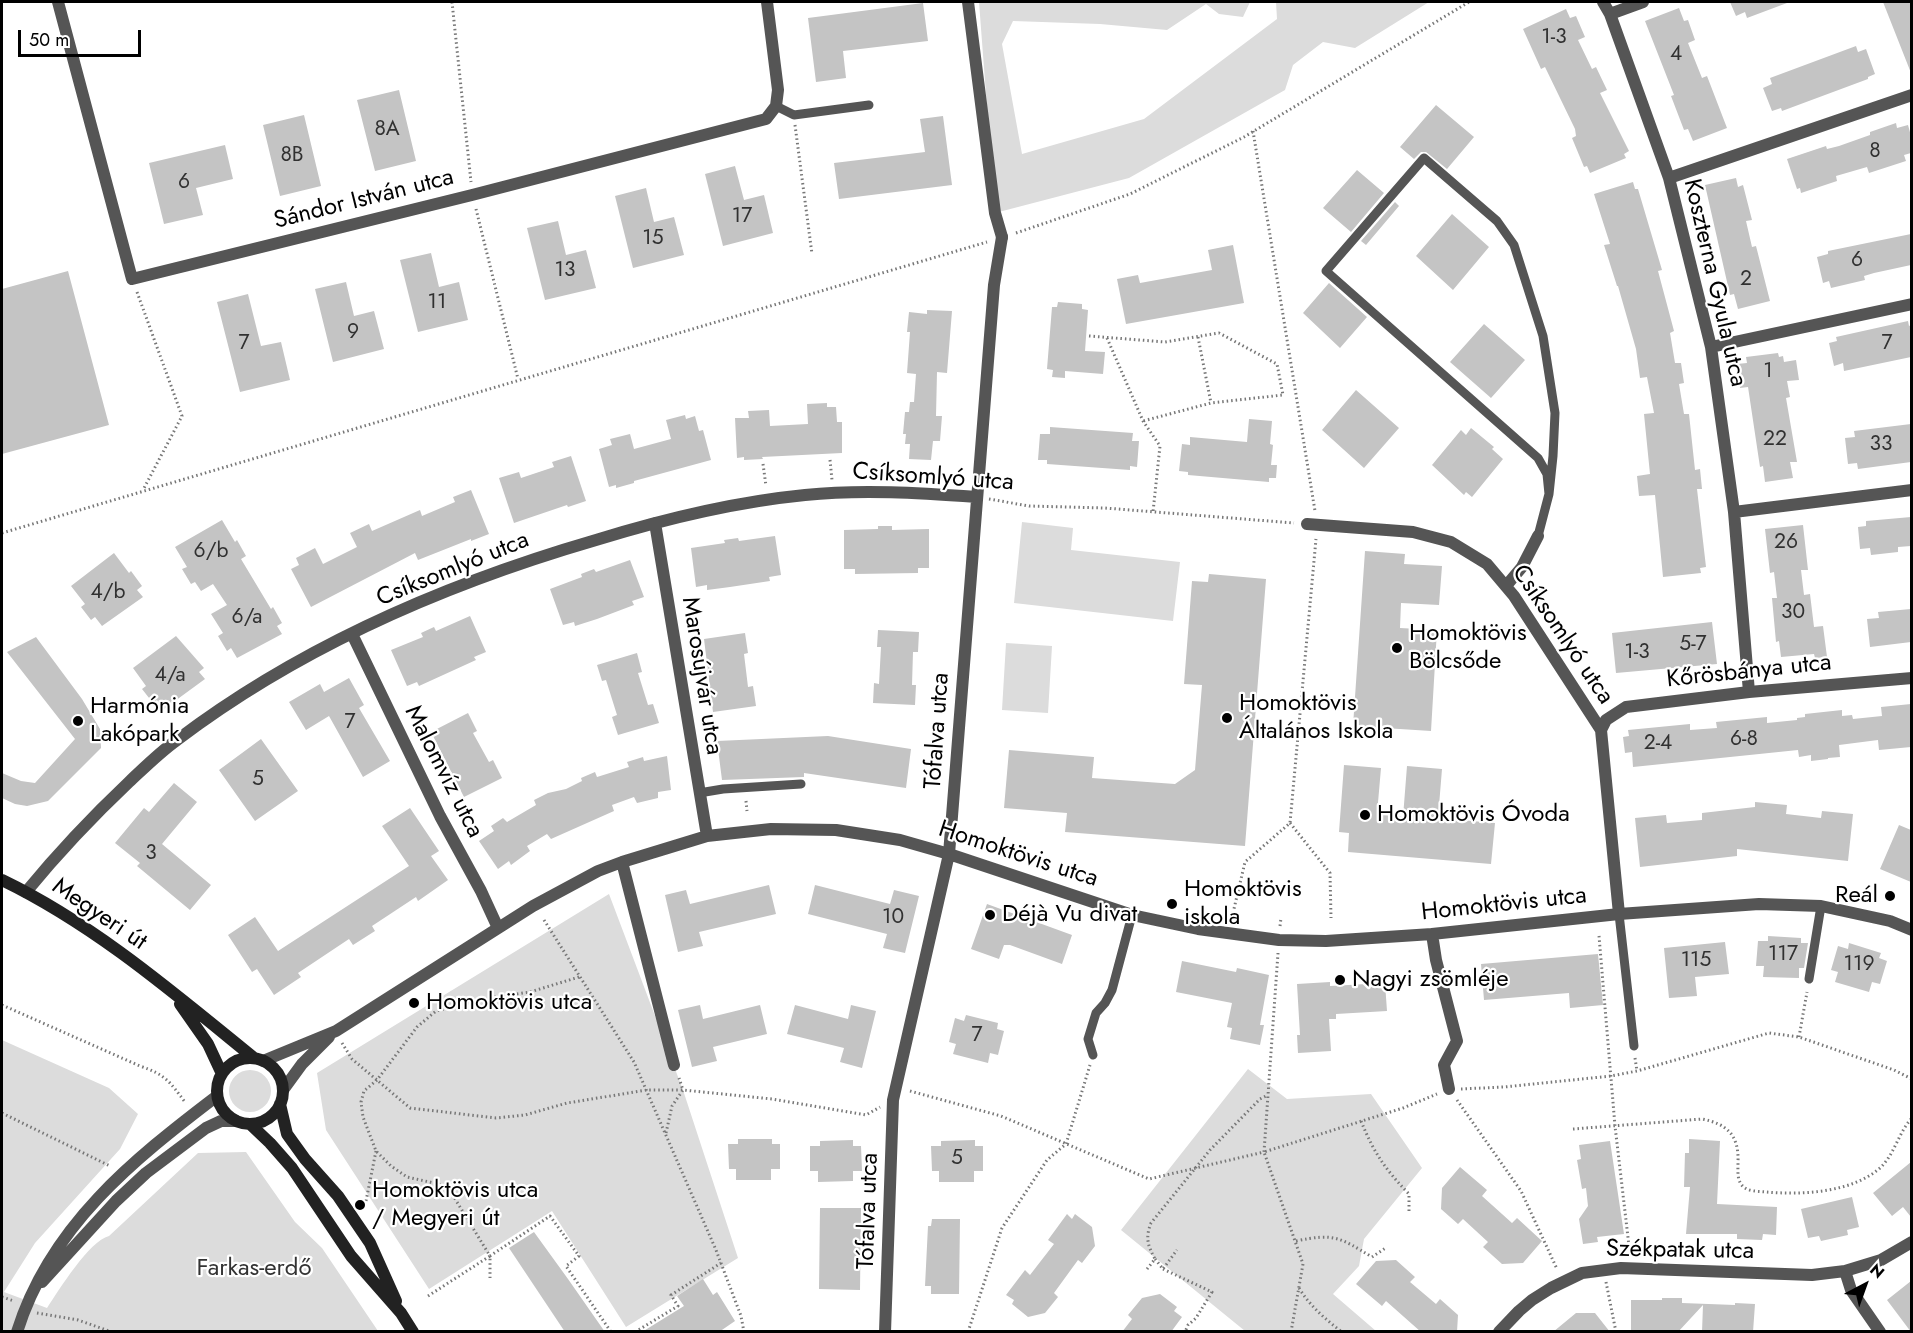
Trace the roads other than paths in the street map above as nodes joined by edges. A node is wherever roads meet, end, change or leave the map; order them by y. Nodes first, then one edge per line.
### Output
1 (58, 2) edge
2 (767, 2) edge
3 (968, 2) edge
4 (1603, 2) edge
5 (1643, 2) edge
6 (1610, 14) junction
7 (1911, 95) edge
8 (869, 105) dead end
9 (776, 106) junction
10 (1669, 178) junction
11 (1911, 304) edge
12 (1711, 347) junction
13 (1911, 490) edge
14 (1549, 494) junction
15 (977, 497) junction
16 (1734, 512) junction
17 (655, 523) junction
18 (1312, 525) road end
19 (1538, 536) joint
20 (1506, 586) junction
21 (352, 634) junction
22 (1911, 678) edge
23 (1749, 692) junction
24 (1601, 730) junction
25 (801, 784) dead end
26 (699, 793) junction
27 (707, 836) junction
28 (949, 854) junction
29 (622, 862) junction
30 (2, 880) edge
31 (26, 892) junction
32 (1821, 906) junction
33 (1619, 914) junction
34 (1132, 915) junction
35 (498, 928) junction
36 (1911, 930) edge
37 (1432, 934) junction
38 (1809, 979) road end
39 (170, 991) junction
40 (336, 1031) junction
41 (1634, 1046) dead end
42 (1093, 1056) road end
43 (259, 1059) junction
44 (674, 1065) dead end
45 (222, 1074) junction
46 (1449, 1089) road end
47 (283, 1090) junction
48 (217, 1096) junction
49 (280, 1104) junction
50 (236, 1121) junction
51 (250, 1124) junction
52 (1911, 1242) edge
53 (1845, 1271) junction
54 (32, 1294) junction
55 (401, 1313) junction
56 (17, 1332) edge
57 (413, 1332) edge
58 (885, 1332) edge
59 (1499, 1332) edge
60 (1880, 1332) edge

1 - 9 street, Sándor István utca
2 - 9 street
3 - 15 street, Tófalva utca
4 - 6 street, Koszterna Gyula utca
5 - 6 street
6 - 10 street, Koszterna Gyula utca
7 - 10 street
8 - 9 lane
10 - 12 street, Koszterna Gyula utca
11 - 12 street
12 - 16 street, Koszterna Gyula utca
13 - 16 street
14 - 14 lane
14 - 19 lane
15 - 17 street, Csíksomlyó utca
15 - 28 street, Tófalva utca
16 - 23 street, Koszterna Gyula utca
17 - 21 street, Csíksomlyó utca
17 - 26 street, Marosújvár utca
18 - 20 street, Csíksomlyó utca
19 - 20 street
20 - 24 street, Csíksomlyó utca
21 - 31 street, Csíksomlyó utca
21 - 35 street, Malomvíz utca
22 - 23 street, Kőrösbánya utca
23 - 24 street, Kőrösbánya utca
24 - 33 street, Csíksomlyó utca
25 - 26 lane
26 - 27 street, Marosújvár utca
27 - 28 street, Homoktövis utca
27 - 29 street, Homoktövis utca
28 - 34 street, Homoktövis utca
28 - 58 street, Tófalva utca
29 - 35 street, Homoktövis utca
29 - 44 street
30 - 31 main road, Megyeri út
31 - 39 main road, Megyeri út
32 - 33 street, Homoktövis utca
32 - 36 street, Homoktövis utca
32 - 38 lane
33 - 37 street, Homoktövis utca
33 - 41 lane
34 - 37 street, Homoktövis utca
34 - 42 lane
35 - 40 street, Homoktövis utca
37 - 46 street
39 - 43 main road, Megyeri út
39 - 45 main road, Megyeri út
40 - 43 street, Homoktövis utca
40 - 47 street, Homoktövis utca
43 - 45 main road
43 - 47 main road, Megyeri út
45 - 48 main road
47 - 49 main road
48 - 50 main road
48 - 54 street
49 - 51 main road
49 - 55 main road
50 - 51 main road
50 - 54 street
51 - 55 main road
52 - 53 street, Székpatak utca
53 - 59 street, Székpatak utca
53 - 60 street
54 - 56 street
55 - 57 main road

